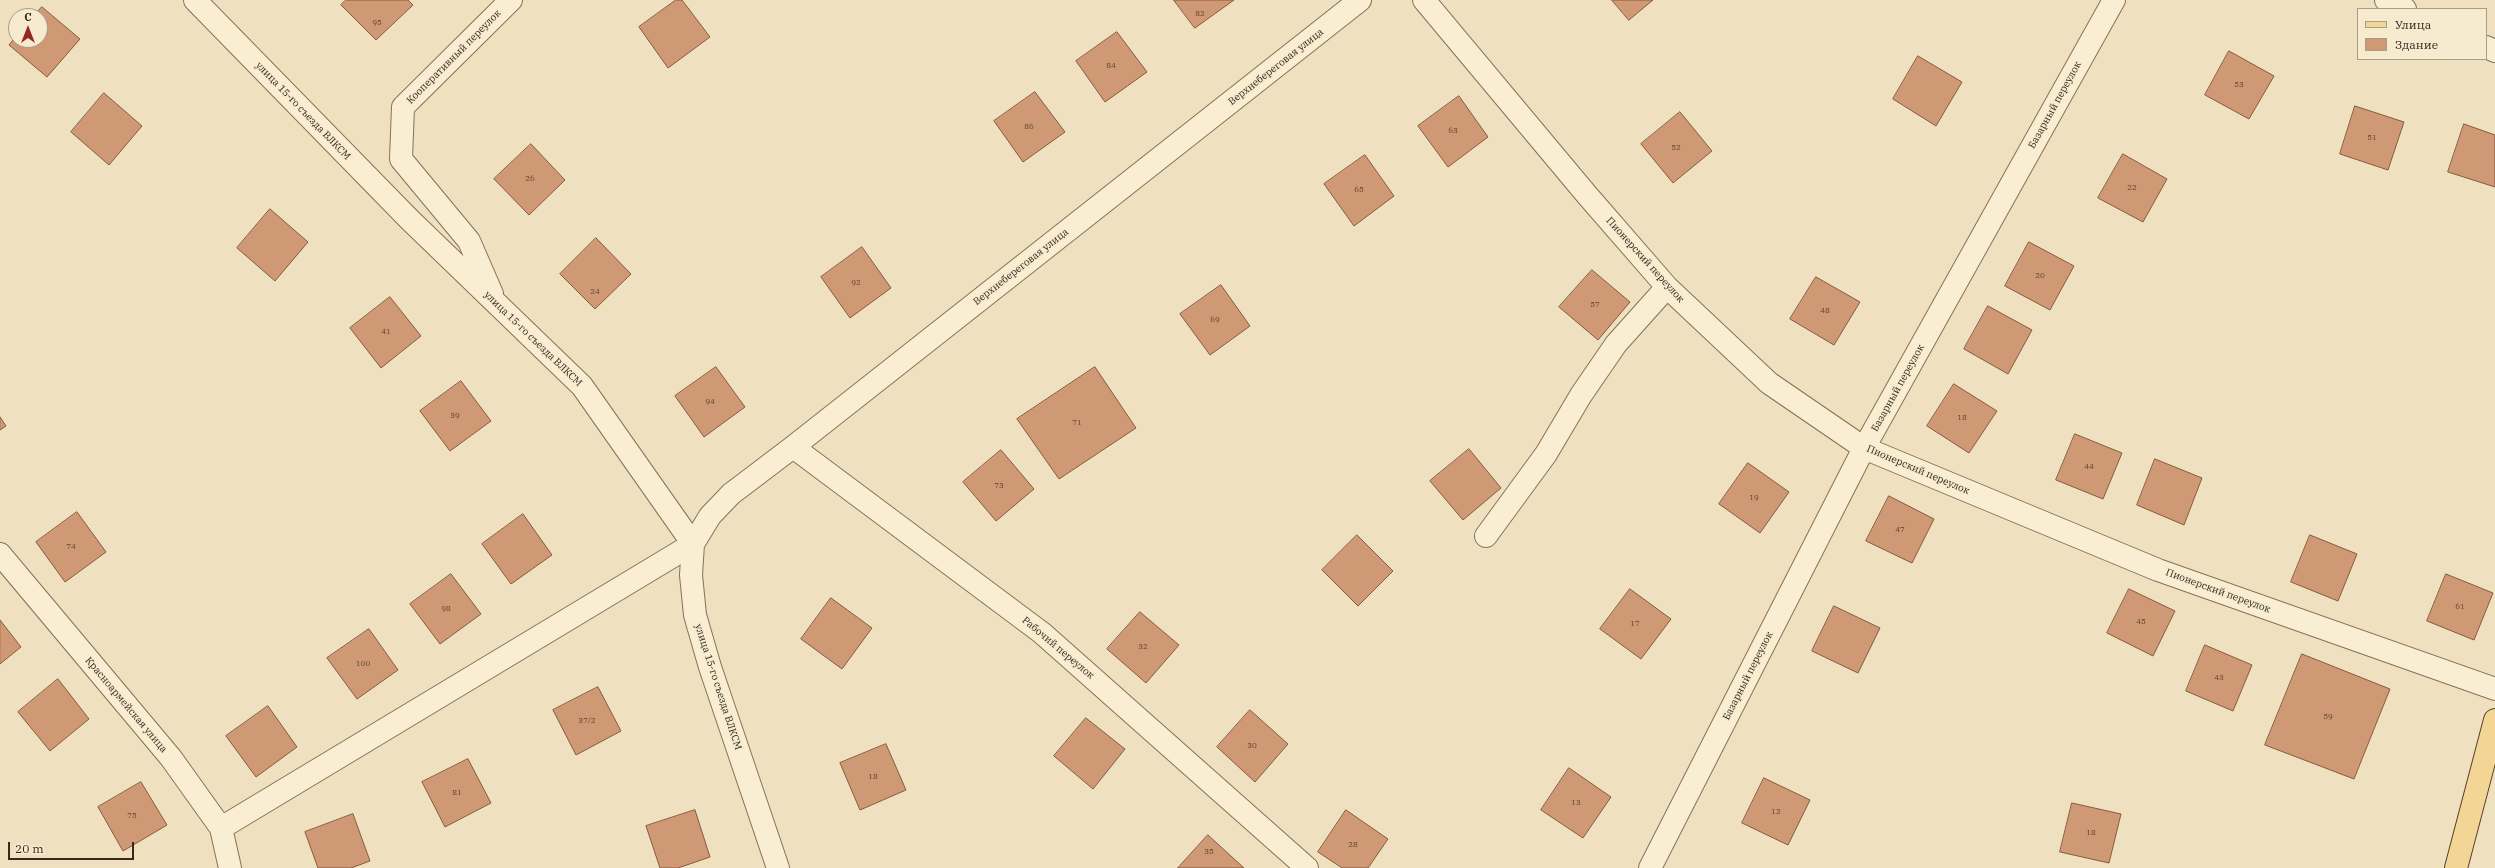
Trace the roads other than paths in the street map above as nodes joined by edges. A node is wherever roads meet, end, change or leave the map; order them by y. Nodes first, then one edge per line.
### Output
1 (195, 0) edge
2 (511, 0) edge
3 (1360, 0) edge
4 (1424, 0) edge
5 (2114, 0) edge
6 (2386, 0) edge
7 (2403, 8) edge
8 (1667, 287) junction
9 (496, 302) junction
10 (793, 447) junction
11 (1864, 448) junction
12 (1486, 536) dead end
13 (693, 544) junction
14 (0, 554) edge
15 (2495, 689) edge
16 (2495, 720) edge
17 (221, 828) junction
18 (230, 868) edge
19 (778, 868) edge
20 (1307, 868) edge
21 (1650, 868) edge
22 (2456, 868) edge

1 - 9 street, улица 15-го съезда ВЛКСМ
2 - 9 street, Кооперативный переулок
3 - 10 street, Верхнебереговая улица
4 - 8 street, Пионерский переулок
5 - 11 street, Базарный переулок
6 - 7 street
8 - 11 street, Пионерский переулок
8 - 12 street
9 - 13 street, улица 15-го съезда ВЛКСМ
10 - 13 street, Верхнебереговая улица
10 - 20 street, Рабочий переулок
11 - 15 street, Пионерский переулок
11 - 21 street, Базарный переулок
13 - 17 street
13 - 19 street, улица 15-го съезда ВЛКСМ
14 - 17 street, Красноармейская улица
16 - 22 main road
17 - 18 street, Красноармейская улица

